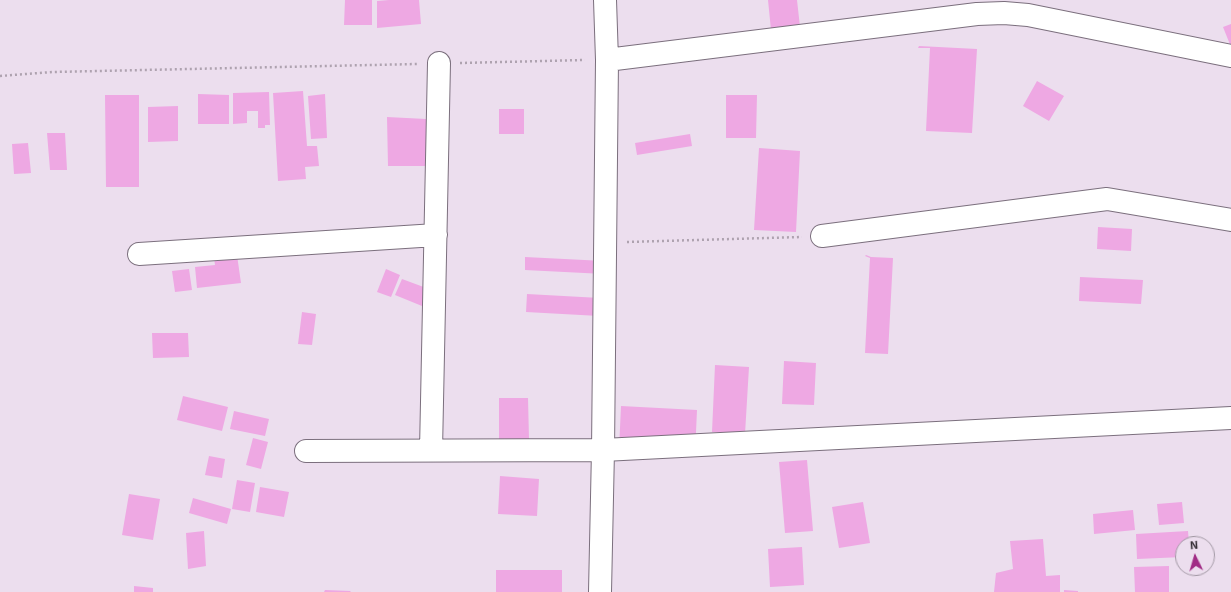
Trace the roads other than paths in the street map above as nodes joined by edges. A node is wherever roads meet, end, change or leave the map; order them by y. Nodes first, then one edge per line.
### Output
1 (605, 0) edge
2 (1231, 56) edge
3 (607, 60) junction
4 (439, 63) road end
5 (1231, 220) edge
6 (436, 235) junction
7 (822, 236) road end
8 (139, 254) dead end
9 (1231, 418) edge
10 (431, 450) junction
11 (603, 450) junction
12 (306, 451) dead end
13 (600, 592) edge

1 - 3 street
2 - 3 street
3 - 11 street
4 - 6 street
5 - 7 street
6 - 8 street
6 - 10 street
9 - 11 street
10 - 11 street
10 - 12 street
11 - 13 street

